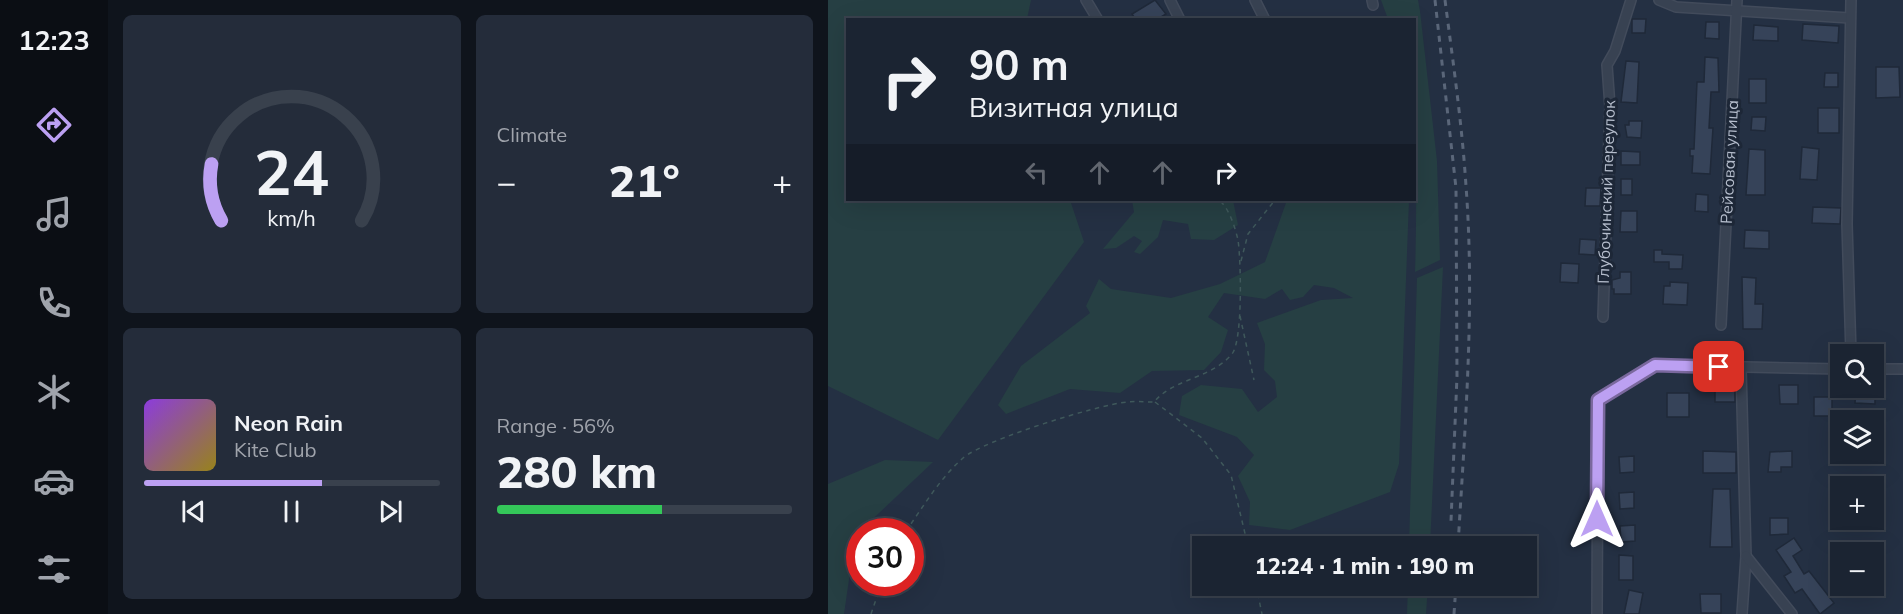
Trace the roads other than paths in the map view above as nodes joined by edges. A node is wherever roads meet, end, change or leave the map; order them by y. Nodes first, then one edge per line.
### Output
1 (1086, 0) edge
2 (1170, 0) edge
3 (1256, 0) edge
4 (1631, 0) edge
5 (1659, 0) edge
6 (1737, 0) edge
7 (1851, 0) edge
8 (1736, 12) junction
9 (1097, 18) edge
10 (1179, 18) edge
11 (1264, 18) edge
12 (1850, 18) junction
13 (1603, 317) dead end
14 (1721, 325) dead end
15 (1851, 344) edge
16 (1741, 368) junction
17 (1830, 369) edge
18 (1884, 369) edge
19 (1903, 369) edge
20 (1746, 556) junction
21 (1597, 614) edge
22 (1742, 614) edge
23 (1792, 614) edge

1 - 9 street
2 - 10 street
3 - 11 street
4 - 13 street, Глубочинский переулок
5 - 8 street
6 - 8 street, Рейсовая улица
7 - 12 street
8 - 12 street
8 - 14 street, Рейсовая улица
12 - 15 street
16 - 17 street
16 - 20 street
16 - 21 street
18 - 19 street
20 - 22 street
20 - 23 street

